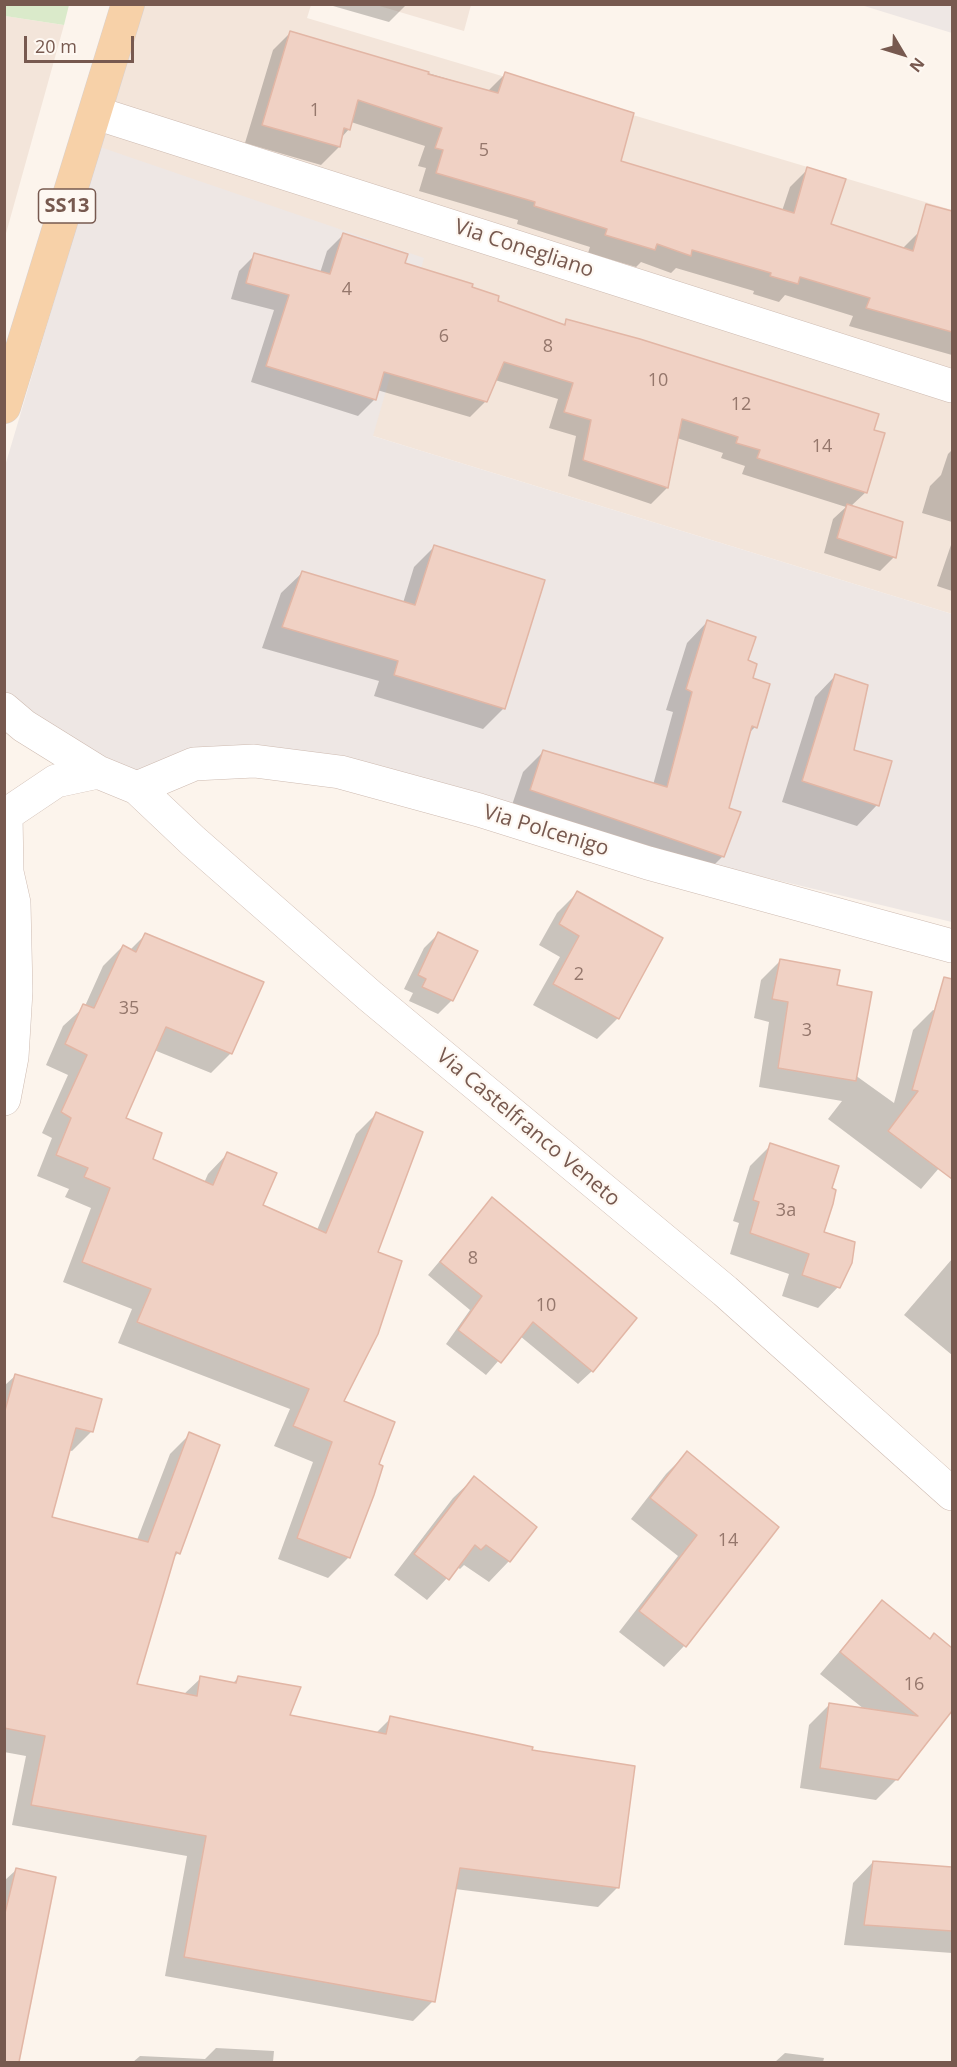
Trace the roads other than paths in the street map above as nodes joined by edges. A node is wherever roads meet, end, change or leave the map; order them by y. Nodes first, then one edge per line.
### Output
1 (128, 4) edge
2 (96, 113) junction
3 (952, 386) edge
4 (4, 408) edge
5 (4, 710) edge
6 (98, 772) junction
7 (137, 788) junction
8 (5, 815) edge
9 (952, 946) edge
10 (4, 1099) edge
11 (952, 1494) edge

1 - 2 main road, SS13
2 - 3 street, Via Conegliano
2 - 4 main road, SS13
5 - 6 street, Via Castelfranco Veneto
6 - 7 street, Via Castelfranco Veneto
6 - 8 street
7 - 9 street, Via Polcenigo
7 - 11 street, Via Castelfranco Veneto
8 - 10 street

